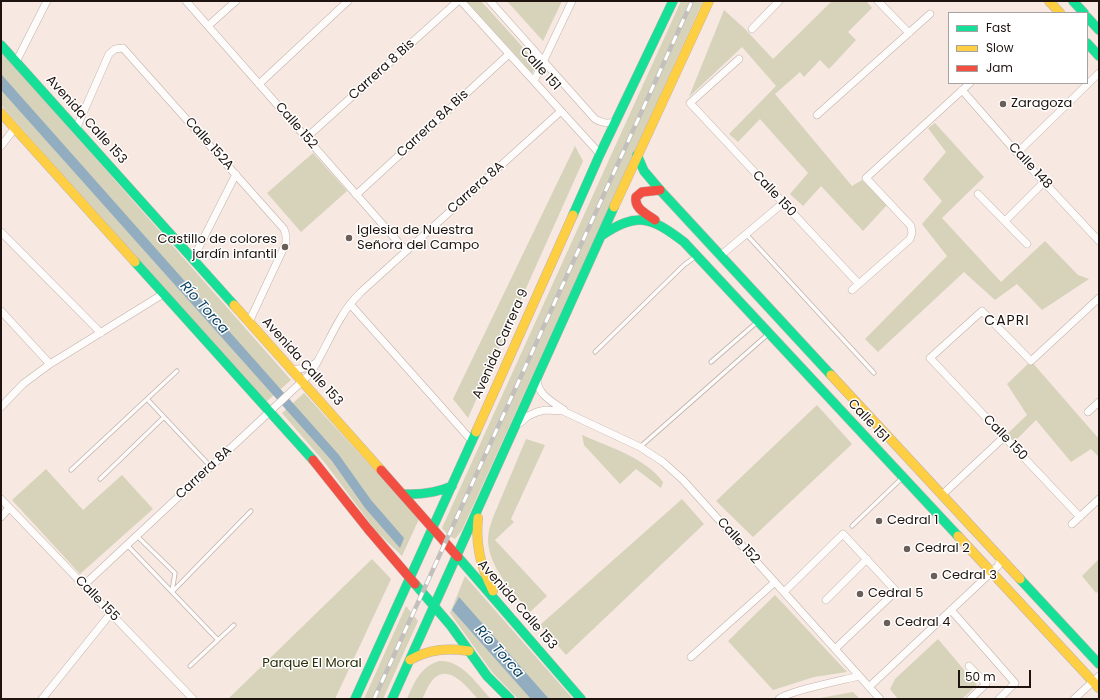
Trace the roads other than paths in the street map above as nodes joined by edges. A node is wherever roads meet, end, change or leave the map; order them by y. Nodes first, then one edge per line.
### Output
1 (47, 1) edge
2 (186, 1) edge
3 (236, 1) edge
4 (348, 1) edge
5 (460, 1) edge
6 (490, 1) edge
7 (572, 1) edge
8 (673, 1) edge
9 (709, 1) edge
10 (779, 1) edge
11 (878, 1) edge
12 (1049, 1) edge
13 (1072, 1) edge
14 (1059, 12) edge
15 (1083, 12) edge
16 (930, 14) dead end
17 (1088, 18) edge
18 (208, 26) junction
19 (752, 29) dead end
20 (1099, 30) edge
21 (909, 33) junction
22 (1088, 44) edge
23 (1, 45) edge
24 (509, 54) junction
25 (1099, 56) edge
26 (739, 59) dead end
27 (544, 61) junction
28 (16, 62) junction
29 (1099, 73) edge
30 (534, 81) junction
31 (258, 84) junction
32 (969, 84) edge
33 (1088, 84) edge
34 (1088, 84) edge
35 (962, 90) junction
36 (561, 111) junction
37 (1, 113) edge
38 (817, 115) dead end
39 (615, 122) junction
40 (14, 128) junction
41 (76, 129) junction
42 (306, 138) junction
43 (1, 146) edge
44 (1017, 153) junction
45 (600, 154) junction
46 (637, 156) junction
47 (236, 174) junction
48 (1044, 182) junction
49 (660, 190) junction
50 (978, 194) dead end
51 (356, 195) junction
52 (783, 203) junction
53 (1005, 221) junction
54 (664, 227) junction
55 (1, 232) edge
56 (746, 234) junction
57 (600, 238) junction
58 (1099, 241) edge
59 (1027, 244) dead end
60 (406, 251) junction
61 (697, 255) junction
62 (720, 256) junction
63 (193, 259) junction
64 (859, 284) junction
65 (852, 290) dead end
66 (163, 294) junction
67 (1099, 298) edge
68 (350, 304) junction
69 (1, 311) edge
70 (758, 320) junction
71 (249, 322) junction
72 (769, 332) junction
73 (101, 333) junction
74 (595, 352) dead end
75 (321, 358) junction
76 (712, 362) dead end
77 (50, 364) junction
78 (291, 369) junction
79 (177, 371) dead end
80 (874, 373) dead end
81 (538, 378) junction
82 (302, 382) junction
83 (147, 399) junction
84 (1099, 402) edge
85 (1, 407) edge
86 (273, 409) junction
87 (1088, 412) dead end
88 (571, 414) junction
89 (164, 417) junction
90 (514, 431) junction
91 (1004, 437) junction
92 (472, 441) junction
93 (640, 447) junction
94 (211, 467) junction
95 (71, 470) dead end
96 (903, 477) junction
97 (100, 479) dead end
98 (452, 486) junction
99 (403, 494) junction
100 (942, 495) junction
101 (1, 499) edge
102 (1099, 499) edge
103 (480, 506) junction
104 (10, 508) junction
105 (251, 511) dead end
106 (1, 517) edge
107 (1080, 517) junction
108 (1072, 524) dead end
109 (852, 526) dead end
110 (433, 528) junction
111 (137, 536) junction
112 (127, 546) junction
113 (457, 556) junction
114 (867, 559) junction
115 (1001, 559) junction
116 (991, 573) junction
117 (412, 574) junction
118 (775, 582) junction
119 (84, 585) junction
120 (172, 592) junction
121 (784, 592) junction
122 (826, 600) dead end
123 (436, 602) junction
124 (1040, 602) junction
125 (950, 610) junction
126 (1026, 610) junction
127 (111, 613) junction
128 (508, 616) junction
129 (234, 625) dead end
130 (218, 640) junction
131 (835, 649) junction
132 (469, 651) junction
133 (692, 657) dead end
134 (410, 660) junction
135 (1099, 664) edge
136 (190, 666) dead end
137 (969, 666) dead end
138 (859, 676) junction
139 (1096, 678) edge
140 (869, 687) junction
141 (1099, 688) edge
142 (42, 699) edge
143 (193, 699) edge
144 (355, 699) edge
145 (392, 699) edge
146 (510, 699) edge
147 (581, 699) edge
148 (780, 699) edge
149 (880, 699) edge
150 (970, 699) edge
151 (999, 699) edge
152 (1074, 699) edge

1 - 28 street
2 - 18 street, Calle 152
3 - 18 street
4 - 31 street
5 - 24 street, Calle 151
5 - 42 street, Carrera 8 Bis
6 - 27 street, Calle 151
7 - 27 street
8 - 39 main road, Avenida Carrera 9
9 - 46 main road
10 - 19 street
11 - 21 street
12 - 14 main road
13 - 15 main road
16 - 21 street
17 - 20 main road
18 - 31 street, Calle 152
21 - 38 street
22 - 25 main road
23 - 28 main road, Avenida Calle 153
24 - 30 street, Calle 151
24 - 51 street, Carrera 8A Bis
26 - 52 street, Calle 150
27 - 30 street
27 - 39 street, Calle 151
28 - 41 main road, Avenida Calle 153
29 - 34 street
30 - 36 street, Calle 151
31 - 42 street, Calle 152
32 - 35 street
33 - 44 street
35 - 44 street, Calle 148
35 - 64 street
36 - 45 street, Calle 151
36 - 60 street, Carrera 8A
37 - 40 main road
39 - 45 main road, Avenida Carrera 9
40 - 43 street
40 - 66 main road
41 - 47 street, Calle 152A
41 - 63 main road, Avenida Calle 153
42 - 51 street, Calle 152
44 - 48 street, Calle 148
45 - 92 main road, Avenida Carrera 9
46 - 49 main road, Calle 151
46 - 57 main road
47 - 63 street
47 - 71 street, Calle 152A
48 - 53 street
48 - 58 street, Calle 148
49 - 54 main road
49 - 62 main road, Calle 151
50 - 53 street
51 - 60 street, Calle 152
52 - 56 street
52 - 64 street, Calle 150
53 - 59 street
54 - 57 main road, Calle 151
54 - 61 main road, Calle 151
55 - 73 street
56 - 62 street
56 - 80 lane
57 - 81 main road
60 - 68 street, Carrera 8A
61 - 70 main road, Calle 151
61 - 74 lane
62 - 100 main road, Calle 151
63 - 71 main road, Avenida Calle 153
64 - 65 street
66 - 73 street
66 - 86 main road
67 - 91 street, Calle 150
68 - 75 street, Carrera 8A
68 - 92 street
69 - 77 street
70 - 72 main road, Calle 151
70 - 76 lane
71 - 78 main road, Avenida Calle 153
72 - 93 lane
72 - 96 main road, Calle 151
73 - 77 street
75 - 78 street
75 - 82 street, Carrera 8A
77 - 85 street
78 - 82 main road, Avenida Calle 153
79 - 83 lane
81 - 88 street, Calle 152
81 - 90 main road
82 - 86 street, Carrera 8A
82 - 99 main road, Avenida Calle 153
83 - 89 lane
83 - 95 lane
84 - 87 street
86 - 94 street, Carrera 8A
86 - 117 main road
88 - 90 street, Calle 152
88 - 93 street, Calle 152
89 - 94 lane
89 - 97 lane
90 - 103 main road
91 - 100 street
91 - 107 street, Calle 150
92 - 98 main road, Avenida Carrera 9
93 - 118 street, Calle 152
94 - 111 street, Carrera 8A
96 - 109 lane
96 - 116 main road, Calle 151
98 - 99 main road
98 - 110 main road, Avenida Carrera 9
99 - 110 main road, Avenida Calle 153
100 - 115 main road, Calle 151
101 - 104 street, Calle 155
102 - 107 street
103 - 113 main road
103 - 128 main road
104 - 106 street
104 - 119 street, Calle 155
105 - 120 lane
107 - 108 street
110 - 113 main road, Avenida Calle 153
110 - 117 main road, Avenida Carrera 9
111 - 112 street, Carrera 8A
111 - 120 lane
112 - 119 street, Carrera 8A
112 - 120 lane
113 - 123 main road
113 - 128 main road, Avenida Calle 153
114 - 121 street
114 - 122 street
114 - 131 street
115 - 116 street
115 - 124 main road, Calle 151
116 - 125 street
116 - 126 main road, Calle 151
117 - 123 main road
117 - 144 main road, Avenida Carrera 9
118 - 121 street, Calle 152
118 - 133 street
119 - 127 street, Calle 155
120 - 130 lane
121 - 131 street, Calle 152
123 - 132 main road
123 - 134 main road
124 - 126 main road
124 - 135 main road, Calle 151
125 - 140 street
125 - 151 street
126 - 139 main road, Calle 151
127 - 142 street
127 - 143 street, Calle 155
128 - 147 main road, Avenida Calle 153
129 - 130 lane
130 - 136 lane
131 - 138 street, Calle 152
132 - 134 main road
132 - 146 main road
134 - 145 main road
137 - 150 street
138 - 140 street, Calle 152
138 - 148 street
139 - 141 main road, Calle 151
139 - 152 street
140 - 149 street, Calle 152

